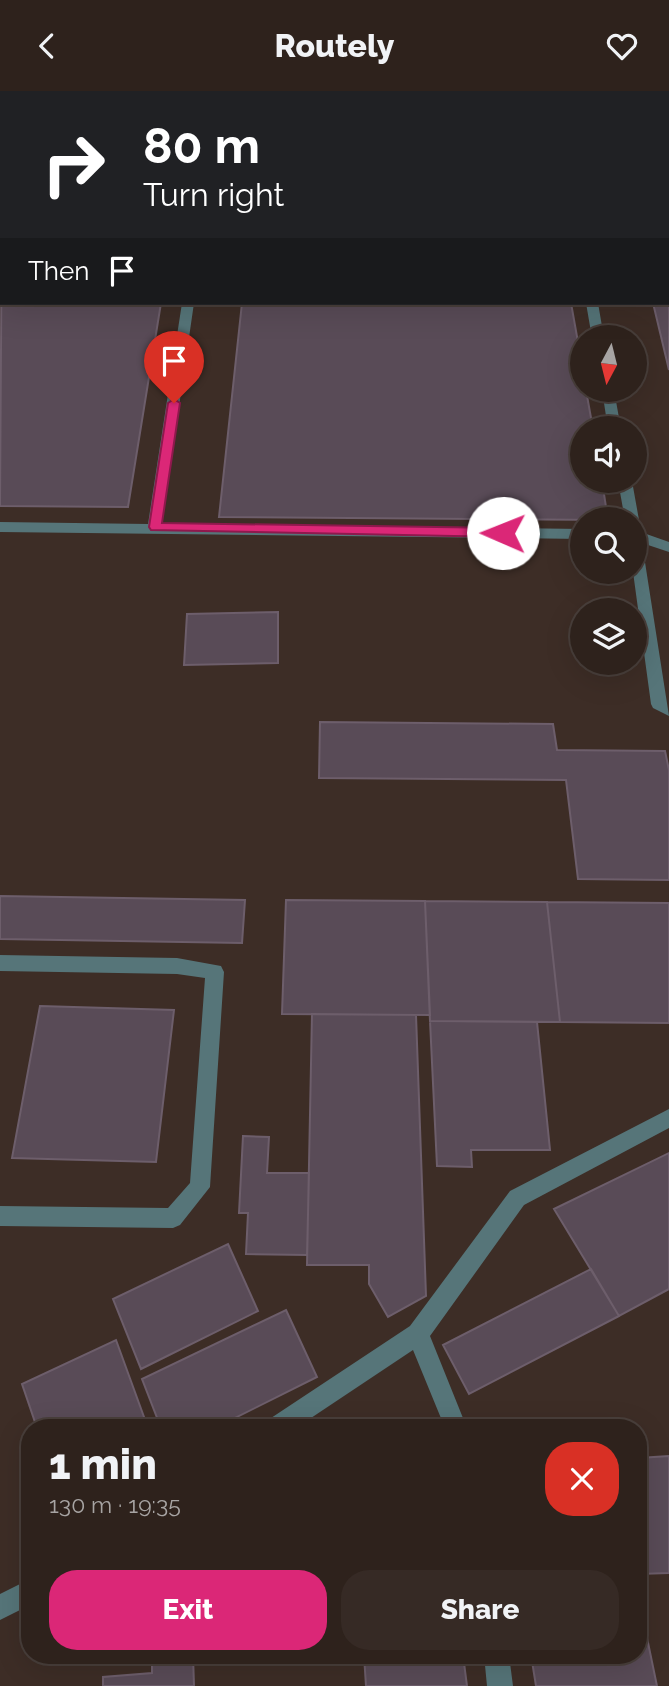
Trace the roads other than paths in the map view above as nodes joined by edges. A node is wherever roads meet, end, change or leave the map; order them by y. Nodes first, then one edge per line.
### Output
1 (188, 305) edge
2 (592, 305) edge
3 (596, 325) edge
4 (0, 527) edge
5 (155, 527) junction
6 (570, 534) edge
7 (647, 539) edge
8 (669, 547) edge
9 (641, 584) edge
10 (669, 710) edge
11 (0, 964) edge
12 (669, 1118) edge
13 (0, 1216) edge
14 (418, 1335) junction
15 (290, 1419) edge
16 (452, 1419) edge
17 (21, 1596) edge
18 (0, 1608) edge
19 (497, 1664) edge
20 (500, 1686) edge

1 - 5 lane
2 - 3 lane
4 - 5 lane
5 - 6 lane
7 - 8 lane
9 - 10 lane
11 - 13 lane
12 - 14 lane
14 - 15 lane
14 - 16 lane
17 - 18 lane
19 - 20 lane

